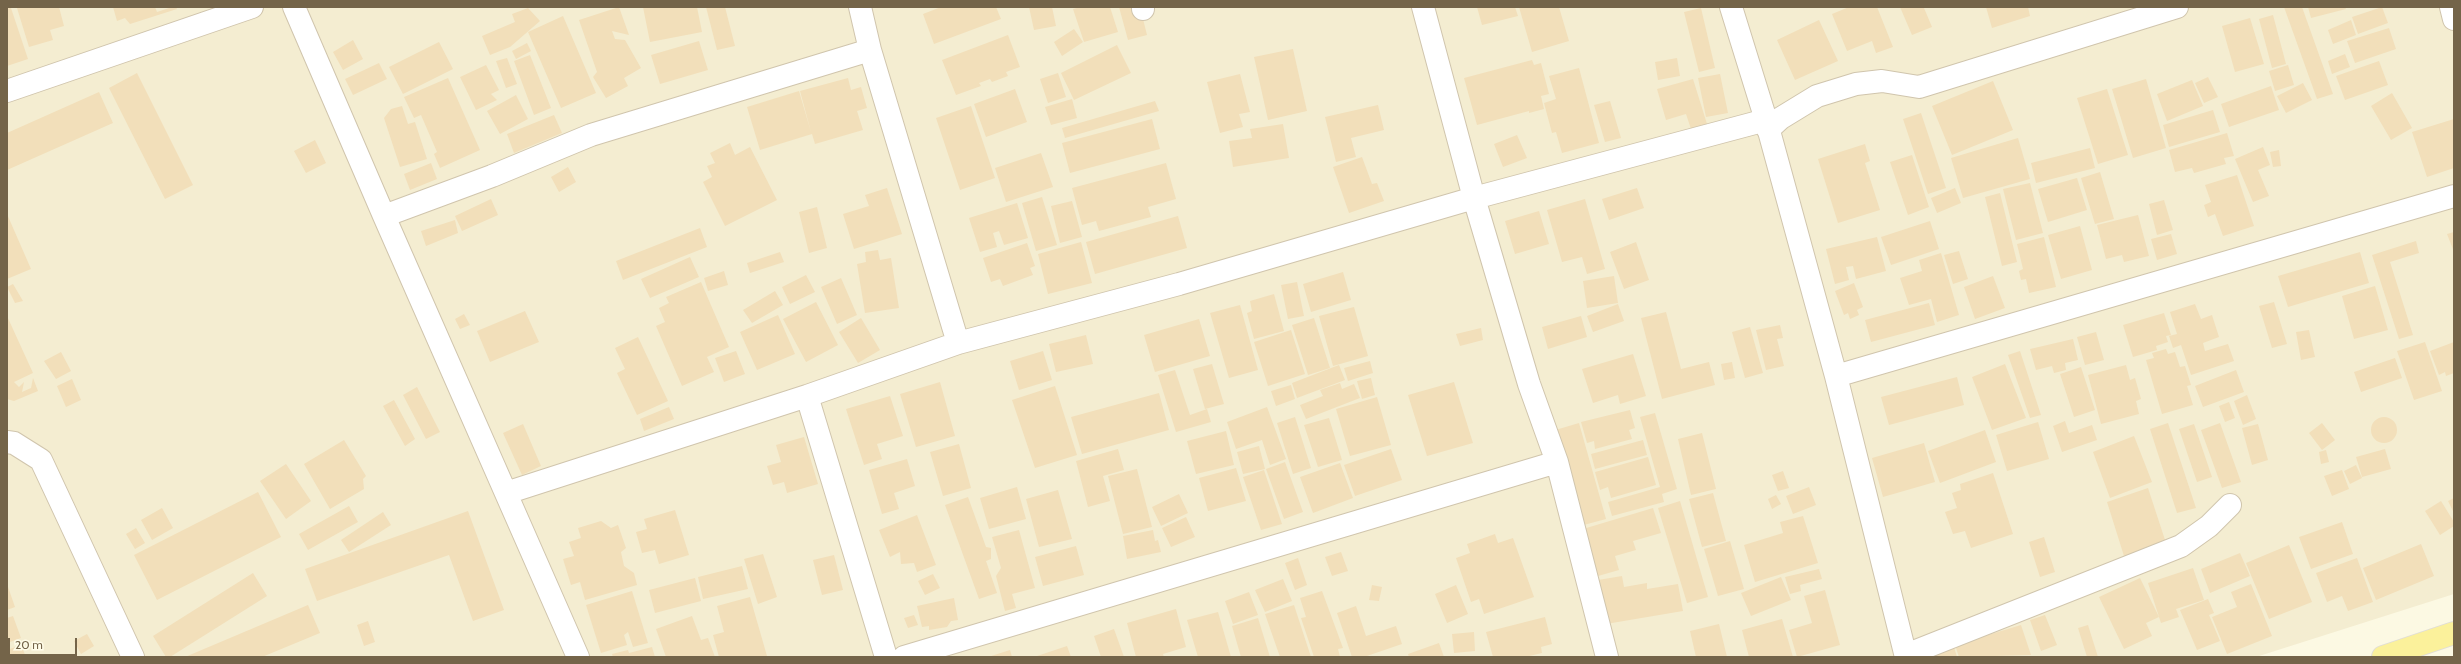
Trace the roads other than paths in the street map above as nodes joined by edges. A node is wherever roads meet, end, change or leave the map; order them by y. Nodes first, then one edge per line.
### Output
1 (252, 7) edge
2 (294, 7) edge
3 (860, 7) edge
4 (1423, 7) edge
5 (1731, 7) edge
6 (2177, 7) edge
7 (2450, 7) edge
8 (2454, 19) edge
9 (870, 50) junction
10 (7, 91) edge
11 (1767, 125) junction
12 (2454, 196) edge
13 (1474, 198) junction
14 (384, 216) junction
15 (958, 343) junction
16 (1836, 376) junction
17 (807, 396) junction
18 (7, 442) edge
19 (1556, 462) junction
20 (506, 494) junction
21 (2230, 505) dead end
22 (2454, 633) edge
23 (1906, 656) edge
24 (133, 657) edge
25 (578, 657) edge
26 (886, 657) edge
27 (904, 657) edge
28 (1607, 657) edge
29 (2383, 657) edge

1 - 10 street
2 - 14 street
3 - 9 street
4 - 13 street
5 - 11 street
6 - 11 street
7 - 8 street
9 - 14 street
9 - 15 street
11 - 13 street
11 - 16 street
12 - 16 street
13 - 15 street
13 - 19 street
14 - 20 street
15 - 17 street
16 - 23 street
17 - 20 street
17 - 26 street
18 - 24 street
19 - 27 street
19 - 28 street
20 - 25 street
21 - 23 street
22 - 29 main road

